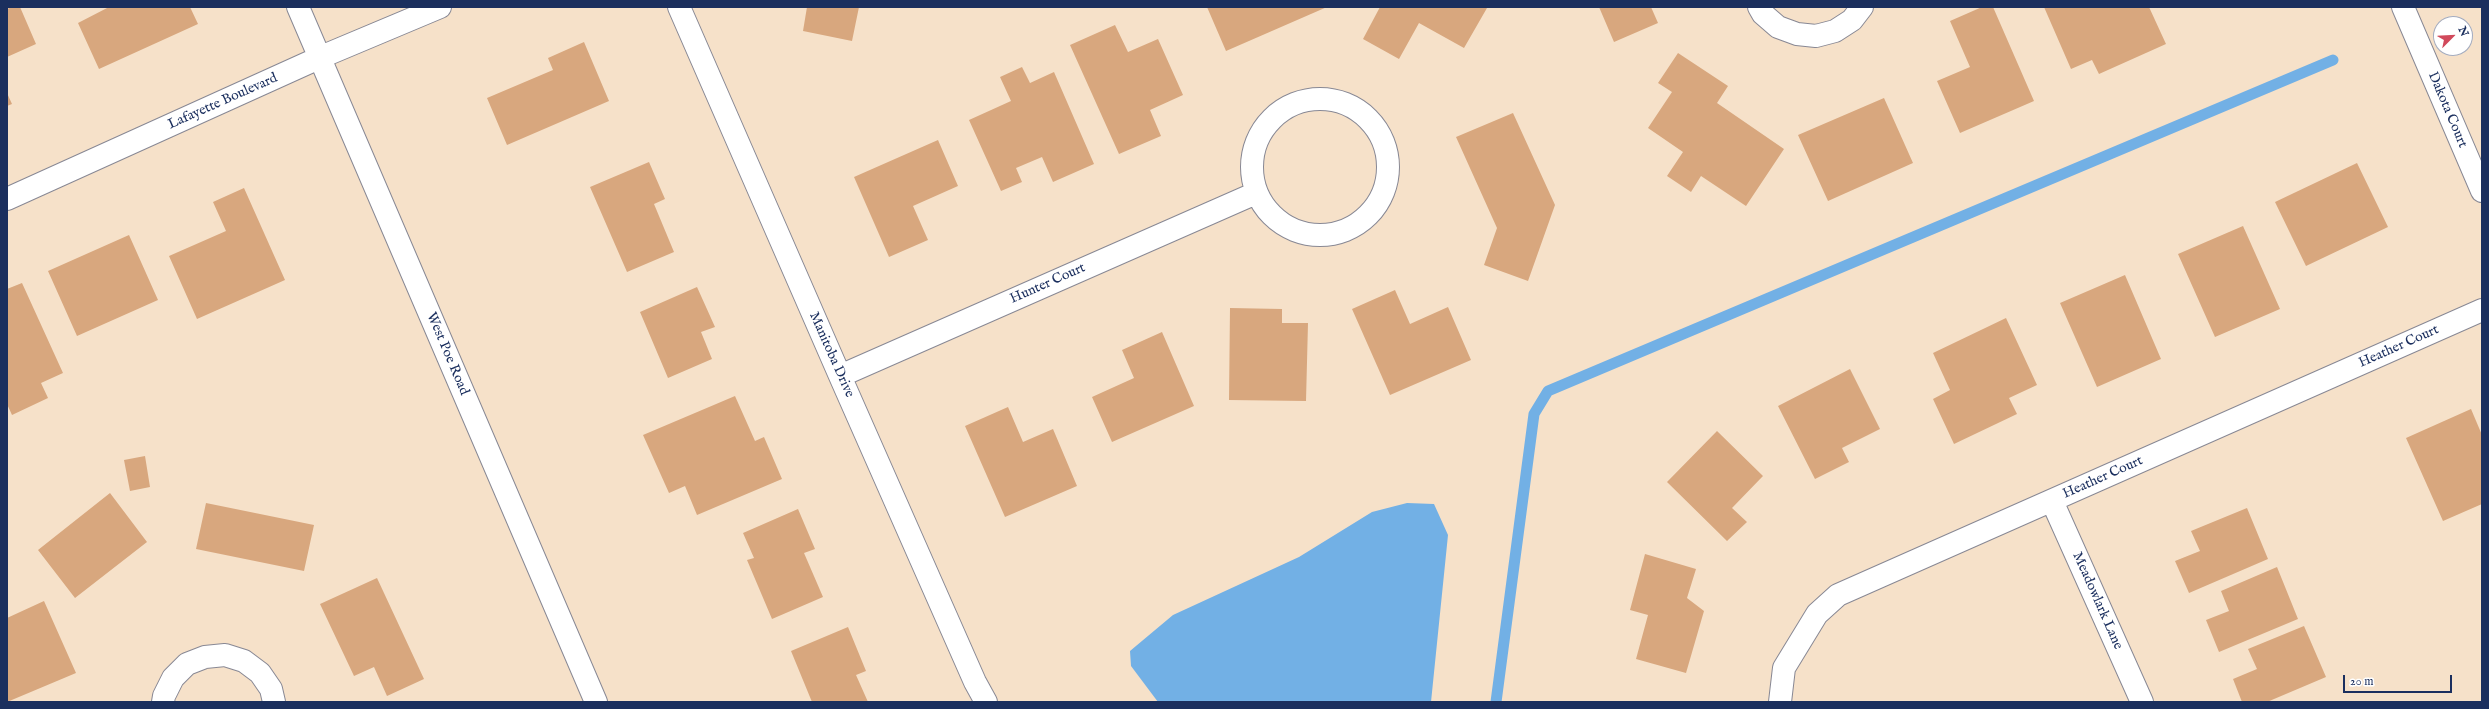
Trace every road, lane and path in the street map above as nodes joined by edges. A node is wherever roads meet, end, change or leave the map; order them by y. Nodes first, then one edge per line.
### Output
1 (298, 7) edge
2 (440, 7) edge
3 (678, 7) edge
4 (1759, 7) edge
5 (1862, 7) edge
6 (2403, 7) edge
7 (321, 57) junction
8 (2482, 191) edge
9 (1256, 193) junction
10 (7, 199) edge
11 (2482, 310) edge
12 (840, 376) junction
13 (2052, 500) junction
14 (163, 702) edge
15 (274, 702) edge
16 (596, 702) edge
17 (986, 702) edge
18 (1780, 702) edge
19 (2142, 702) edge

1 - 7 street, West Poe Road
2 - 7 street, Lafayette Boulevard
3 - 12 street, Manitoba Drive
4 - 5 street
6 - 8 street, Dakota Court
7 - 10 street, Lafayette Boulevard
7 - 16 street, West Poe Road
9 - 9 street
9 - 12 street, Hunter Court
11 - 13 street, Heather Court
12 - 17 street, Manitoba Drive
13 - 18 street, Heather Court
13 - 19 street, Meadowlark Lane
14 - 15 street

